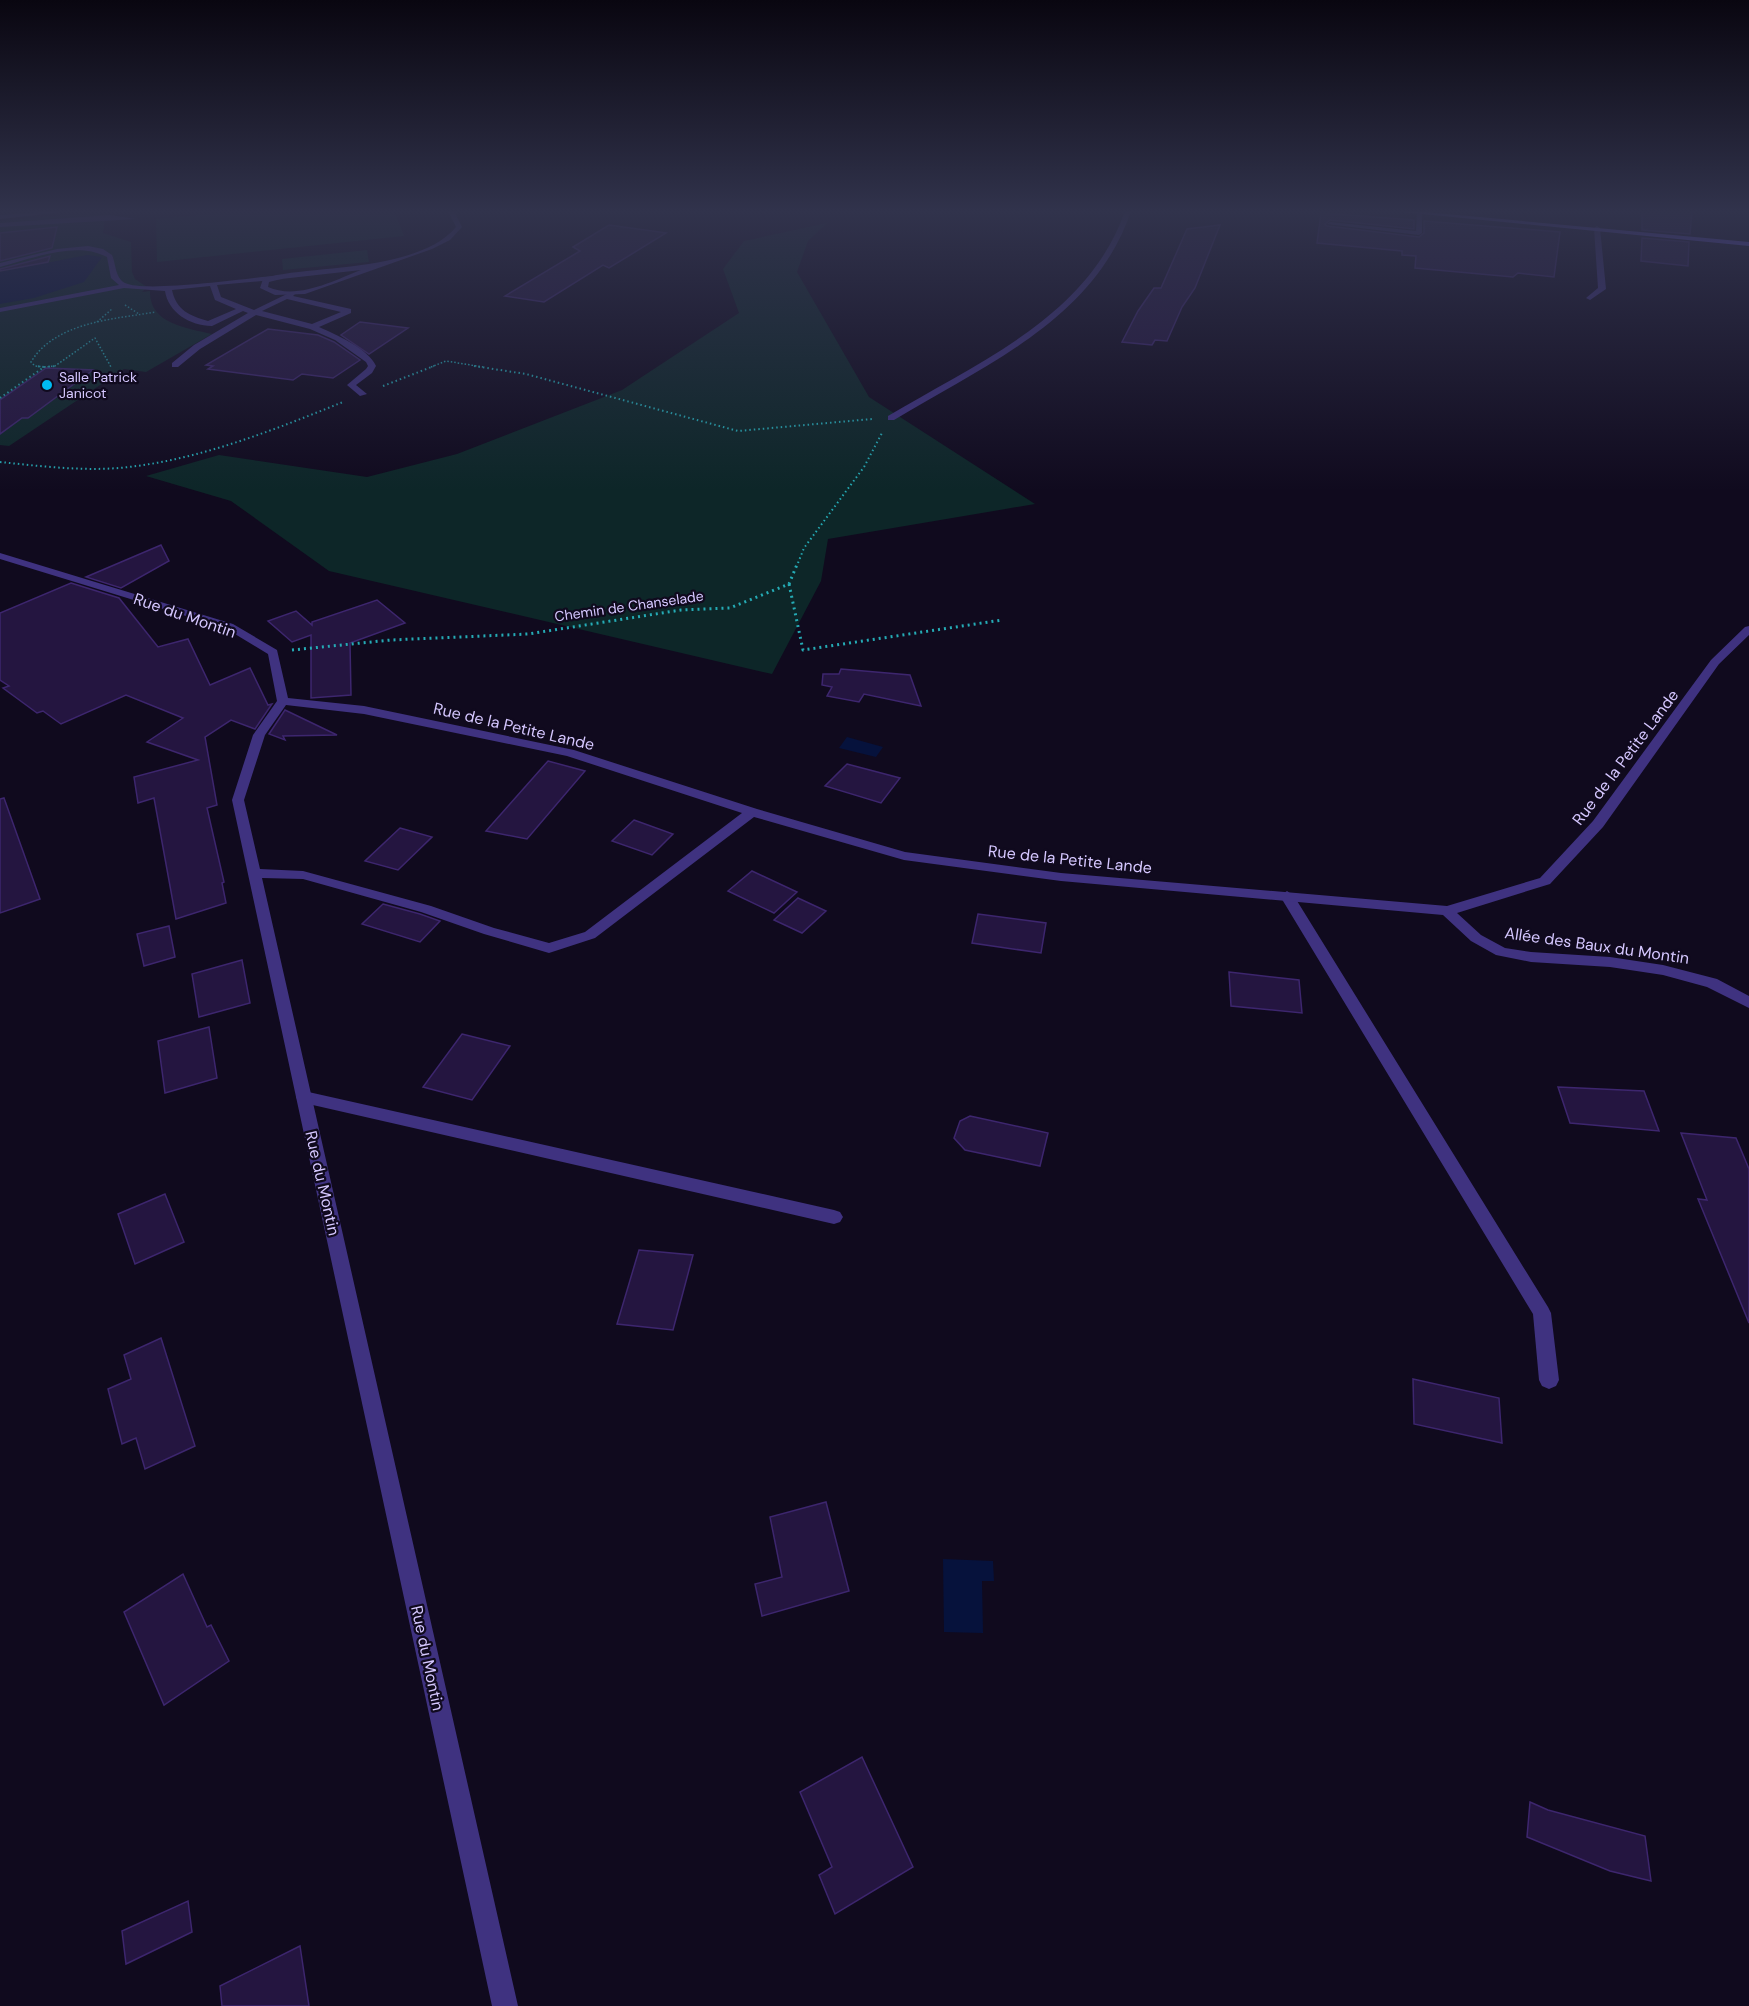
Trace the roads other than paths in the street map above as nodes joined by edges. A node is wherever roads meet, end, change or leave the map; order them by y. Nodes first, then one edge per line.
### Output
1 (31, 305) edge
2 (172, 305) edge
3 (232, 305) edge
4 (269, 305) edge
5 (324, 305) edge
6 (1067, 305) edge
7 (242, 309) junction
8 (0, 310) edge
9 (255, 312) junction
10 (313, 327) junction
11 (175, 365) dead end
12 (363, 394) road end
13 (891, 418) road end
14 (0, 556) edge
15 (1749, 629) edge
16 (283, 701) junction
17 (752, 812) junction
18 (255, 873) junction
19 (1287, 896) junction
20 (1447, 911) junction
21 (1749, 1003) edge
22 (304, 1097) junction
23 (834, 1217) dead end
24 (1549, 1380) dead end
25 (505, 2006) edge

1 - 8 street
2 - 7 street
3 - 7 street
4 - 9 street
5 - 10 street
6 - 13 street
7 - 9 street
9 - 10 street
9 - 11 street
10 - 12 street
14 - 16 street, Rue du Montin
15 - 20 street, Rue de la Petite Lande
16 - 17 street, Rue de la Petite Lande
16 - 18 street, Rue du Montin
17 - 18 street
17 - 19 street, Rue de la Petite Lande
18 - 22 street, Rue du Montin
19 - 20 street, Rue de la Petite Lande
19 - 24 street
20 - 21 street, Allée des Baux du Montin
22 - 23 street
22 - 25 street, Rue du Montin

